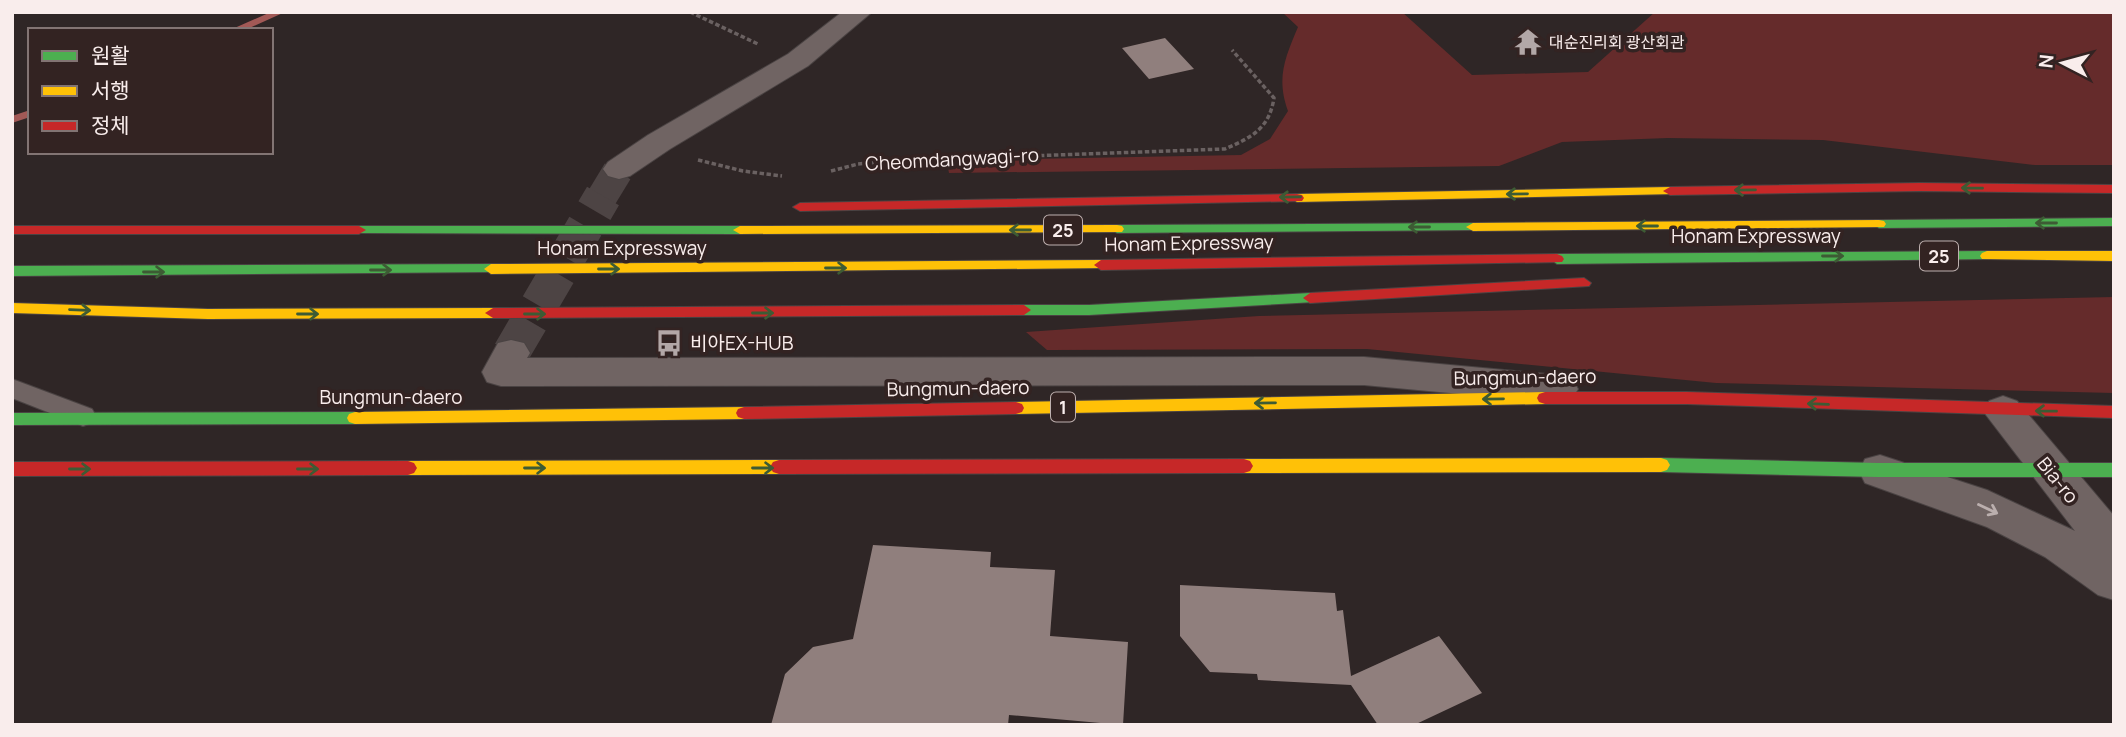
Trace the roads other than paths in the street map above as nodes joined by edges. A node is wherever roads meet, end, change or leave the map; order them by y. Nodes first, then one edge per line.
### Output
1 (859, 12) edge
2 (619, 169) tunnel mouth
3 (2114, 189) edge
4 (779, 209) dead end
5 (738, 214) dead end
6 (2114, 222) edge
7 (604, 228) junction
8 (12, 230) edge
9 (1765, 256) junction
10 (2114, 256) edge
11 (12, 271) edge
12 (1651, 275) dead end
13 (1599, 282) dead end
14 (12, 308) edge
15 (511, 353) tunnel mouth
16 (12, 388) edge
17 (1628, 396) junction
18 (2003, 411) junction
19 (2114, 412) edge
20 (12, 419) edge
21 (89, 419) junction
22 (12, 469) edge
23 (1878, 470) junction
24 (2049, 470) junction
25 (2114, 470) edge
26 (2114, 548) edge
27 (2114, 581) edge

1 - 2 street
3 -> 4 main road
5 - 7 main road
6 -> 7 main road, Honam Expressway / 25
7 - 8 main road, Honam Expressway / 25
9 -> 10 main road, Honam Expressway / 25
11 -> 9 main road, Honam Expressway / 25
9 - 12 main road
14 -> 13 main road
15 - 17 street
16 - 21 lane
18 -> 17 main road, Bungmun-daero / 1
17 -> 21 main road, Bungmun-daero / 1
19 -> 18 main road, Bungmun-daero / 1
18 - 24 street, Bia-ro
20 - 21 main road, Bungmun-daero / 1
22 -> 23 main road
23 - 24 main road
23 -> 27 street
24 - 25 main road
24 - 26 street, Bia-ro

